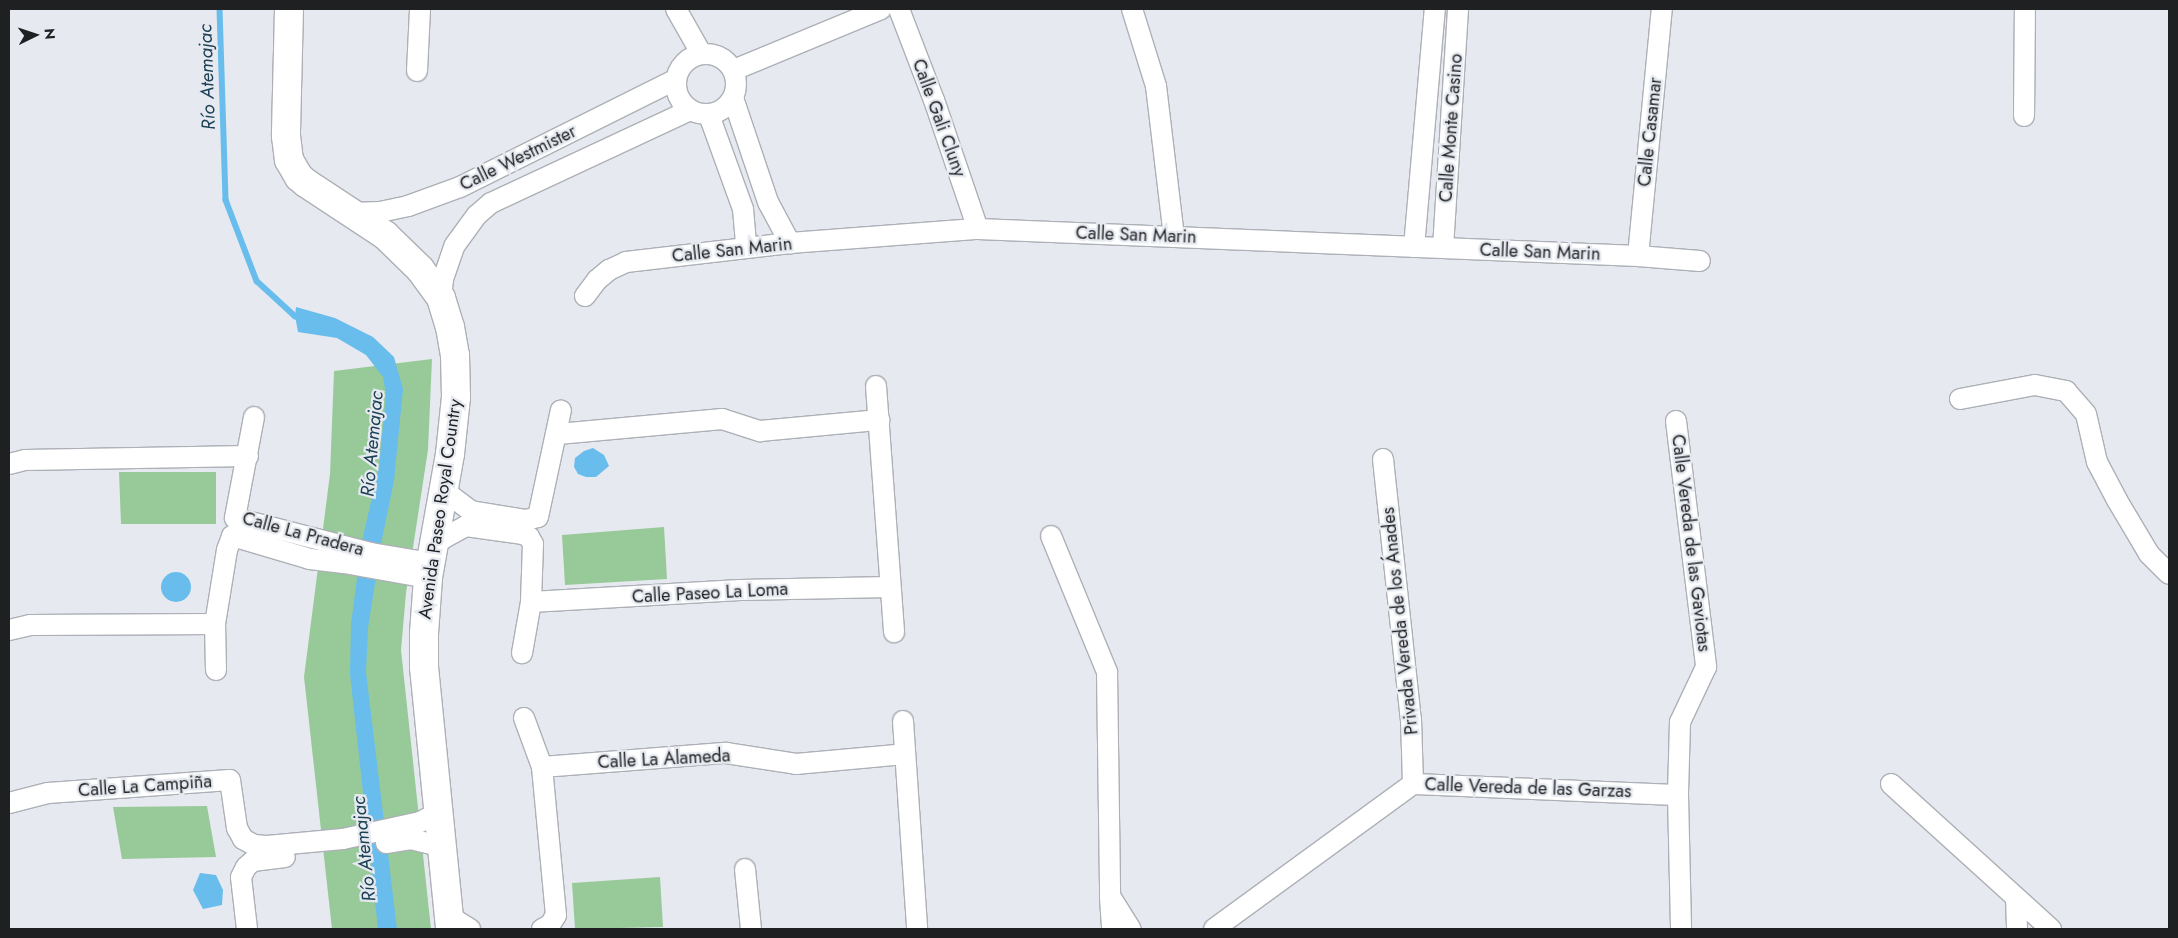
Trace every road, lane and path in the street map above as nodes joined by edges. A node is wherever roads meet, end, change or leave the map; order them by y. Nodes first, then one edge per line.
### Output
1 (289, 9) edge
2 (420, 9) edge
3 (676, 9) edge
4 (881, 9) edge
5 (899, 9) edge
6 (1132, 9) edge
7 (1435, 9) edge
8 (1458, 9) edge
9 (1662, 9) edge
10 (2025, 9) edge
11 (701, 53) junction
12 (734, 70) junction
13 (417, 71) dead end
14 (675, 80) junction
15 (733, 98) junction
16 (700, 113) junction
17 (2024, 116) dead end
18 (460, 187) junction
19 (768, 202) junction
20 (743, 210) junction
21 (353, 213) junction
22 (477, 215) junction
23 (978, 229) junction
24 (1174, 237) junction
25 (790, 243) junction
26 (746, 247) junction
27 (1414, 247) junction
28 (1443, 248) junction
29 (1638, 256) junction
30 (1700, 261) dead end
31 (586, 296) dead end
32 (441, 298) junction
33 (876, 386) dead end
34 (1960, 399) dead end
35 (561, 410) dead end
36 (254, 417) dead end
37 (879, 420) junction
38 (1676, 421) dead end
39 (558, 434) junction
40 (248, 456) junction
41 (1384, 459) dead end
42 (9, 464) edge
43 (443, 486) junction
44 (1051, 536) dead end
45 (346, 554) junction
46 (421, 564) junction
47 (2169, 574) edge
48 (890, 588) junction
49 (531, 602) junction
50 (215, 624) junction
51 (9, 630) edge
52 (894, 632) dead end
53 (522, 653) dead end
54 (216, 670) dead end
55 (524, 718) dead end
56 (903, 721) dead end
57 (905, 754) junction
58 (542, 767) junction
59 (1413, 784) junction
60 (1891, 784) dead end
61 (1678, 795) junction
62 (9, 803) edge
63 (439, 812) junction
64 (410, 832) junction
65 (344, 845) junction
66 (442, 847) junction
67 (745, 869) dead end
68 (1110, 896) junction
69 (2016, 898) junction
70 (456, 925) edge
71 (243, 929) edge
72 (247, 929) edge
73 (542, 929) edge
74 (750, 929) edge
75 (917, 929) edge
76 (1112, 929) edge
77 (1131, 929) edge
78 (1214, 929) edge
79 (1681, 929) edge
80 (2017, 929) edge
81 (2051, 929) edge

1 - 21 street, Avenida Paseo Royal Country
2 - 13 street
3 - 11 street
4 - 12 street
5 - 23 street, Calle Gali Cluny
6 - 24 street
7 - 27 street, Calle Monte Casino
8 - 28 street, Calle Monte Casino
9 - 29 street, Calle Casamar
10 - 17 street
11 - 12 street
11 - 14 street
12 - 15 street
14 - 16 street
14 - 18 street, Calle Westmister
15 - 16 street
15 - 19 street
16 - 20 street
16 - 22 street, Calle Westmister
18 - 21 street, Calle Westmister
18 - 22 street
19 - 20 street
19 - 25 street
20 - 26 street
21 - 32 street, Avenida Paseo Royal Country
22 - 32 street, Calle Westmister
23 - 24 street, Calle San Marin
23 - 25 street, Calle San Marin
24 - 27 street, Calle San Marin
25 - 26 street, Calle San Marin
26 - 31 street, Calle San Marin
27 - 28 street, Calle San Marin
28 - 29 street, Calle San Marin
29 - 30 street, Calle San Marin
32 - 43 street, Avenida Paseo Royal Country
33 - 37 street
34 - 47 street
35 - 39 street
36 - 40 street, Calle La Pradera
37 - 39 street
37 - 48 street
38 - 61 street, Calle Vereda de las Gaviotas
39 - 43 street
40 - 42 street
40 - 45 street, Calle La Pradera
41 - 59 street, Privada Vereda de los Ánades
43 - 46 street, Avenida Paseo Royal Country
44 - 68 street
45 - 46 street, Calle La Pradera
45 - 50 street, Calle La Pradera
46 - 49 street
46 - 63 street, Avenida Paseo Royal Country
48 - 49 street, Calle Paseo La Loma
48 - 52 street
49 - 53 street
50 - 51 street
50 - 54 street, Calle La Pradera
55 - 58 street
56 - 57 street
57 - 58 street, Calle La Alameda
57 - 75 street
58 - 73 street
59 - 61 street, Calle Vereda de las Garzas
59 - 78 street, Calle Vereda de las Garzas
60 - 69 street
61 - 79 street, Calle Vereda de las Gaviotas
62 - 65 street, Calle La Campiña
63 - 64 street, Calle La Campiña
63 - 66 street, Avenida Paseo Royal Country
64 - 65 street, Calle La Campiña
64 - 66 street, Calle La Campiña
65 - 72 street, Calle La Campiña
66 - 70 street, Avenida Paseo Royal Country
67 - 74 street
68 - 76 street
68 - 77 street
69 - 80 street
69 - 81 street
71 - 72 street, Calle La Campiña

